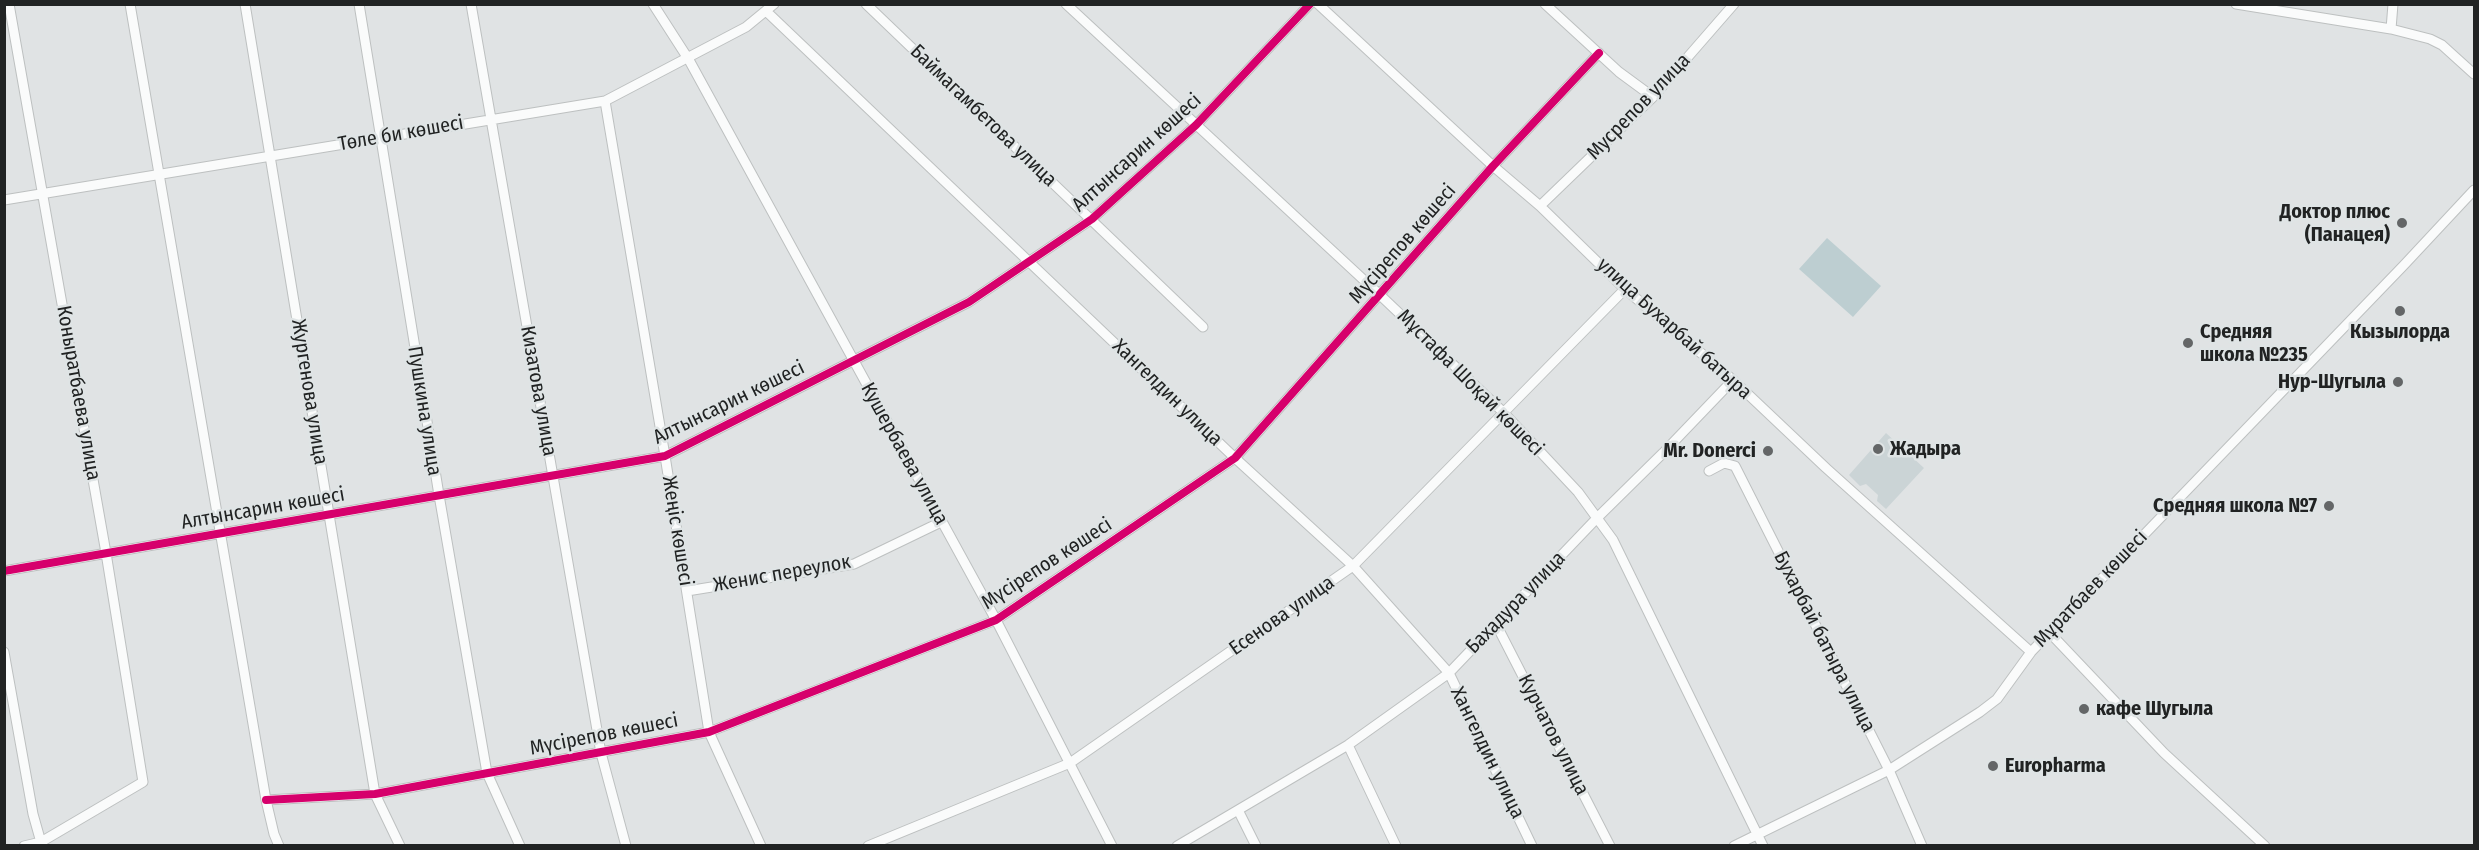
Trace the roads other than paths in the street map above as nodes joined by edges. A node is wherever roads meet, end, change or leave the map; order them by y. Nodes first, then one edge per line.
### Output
1 (9, 4) edge
2 (129, 4) edge
3 (244, 4) edge
4 (359, 4) edge
5 (471, 4) edge
6 (653, 4) edge
7 (866, 4) edge
8 (1066, 4) edge
9 (1310, 4) edge
10 (1318, 4) edge
11 (1545, 4) edge
12 (1734, 4) edge
13 (2236, 4) edge
14 (2393, 4) edge
15 (771, 8) edge
16 (2391, 29) junction
17 (1599, 53) junction
18 (687, 59) junction
19 (2475, 74) edge
20 (1653, 97) junction
21 (605, 101) junction
22 (491, 119) junction
23 (1196, 125) junction
24 (379, 138) junction
25 (270, 156) junction
26 (1493, 166) junction
27 (157, 175) junction
28 (2475, 190) edge
29 (43, 194) junction
30 (4, 200) edge
31 (1540, 206) junction
32 (1092, 219) junction
33 (1029, 261) junction
34 (1625, 288) junction
35 (1380, 295) junction
36 (1203, 327) dead end
37 (852, 361) junction
38 (1733, 380) junction
39 (1503, 412) junction
40 (665, 456) junction
41 (1235, 458) junction
42 (1709, 471) dead end
43 (553, 475) junction
44 (438, 495) junction
45 (330, 514) junction
46 (1598, 516) junction
47 (941, 522) junction
48 (221, 533) junction
49 (106, 553) junction
50 (1353, 566) junction
51 (4, 571) edge
52 (687, 591) junction
53 (996, 620) junction
54 (1496, 624) junction
55 (2050, 633) junction
56 (4, 652) edge
57 (2031, 652) junction
58 (1449, 673) junction
59 (709, 732) junction
60 (1348, 745) junction
61 (601, 753) junction
62 (1070, 763) junction
63 (1889, 770) junction
64 (487, 773) junction
65 (375, 794) junction
66 (266, 800) junction
67 (1238, 810) junction
68 (1758, 834) junction
69 (42, 844) edge
70 (24, 846) edge
71 (279, 846) edge
72 (400, 846) edge
73 (520, 846) edge
74 (626, 846) edge
75 (762, 846) edge
76 (868, 846) edge
77 (1112, 846) edge
78 (1177, 846) edge
79 (1256, 846) edge
80 (1395, 846) edge
81 (1532, 846) edge
82 (1610, 846) edge
83 (1734, 846) edge
84 (1763, 846) edge
85 (1922, 846) edge
86 (2265, 846) edge

1 - 29 street, Коныратбаева улица
2 - 27 street
3 - 25 street, Жургенова улица
4 - 24 street, Пушкина улица
5 - 22 street, Кизатова улица
6 - 18 street, Кушербаева улица
7 - 32 street, Баймагамбетова улица
8 - 23 street, Мұстафа Шоқай көшесі
9 - 23 street, Алтынсарин көшесі
10 - 26 street, улица Бухарбай батыра
11 - 17 street
12 - 20 street, Мусрепов улица
13 - 16 street
14 - 16 street
15 - 18 street, Төле би көшесі
15 - 33 street, Хангелдин улица
16 - 19 street
17 - 20 street
17 - 26 street, Мүсірепов көшесі
18 - 21 street, Төле би көшесі
18 - 37 street, Кушербаева улица
20 - 31 street, Мусрепов улица
21 - 22 street, Төле би көшесі
21 - 40 street, Жеңіс көшесі
22 - 24 street, Төле би көшесі
22 - 43 street, Кизатова улица
23 - 32 street, Алтынсарин көшесі
23 - 35 street, Мұстафа Шоқай көшесі
24 - 25 street, Төле би көшесі
24 - 44 street, Пушкина улица
25 - 27 street, Төле би көшесі
25 - 45 street, Жургенова улица
26 - 31 street, улица Бухарбай батыра
26 - 35 street, Мүсірепов көшесі
27 - 29 street, Төле би көшесі
27 - 48 street
28 - 55 street, Мұратбаев көшесі
29 - 30 street, Төле би көшесі
29 - 49 street, Коныратбаева улица
31 - 34 street, улица Бухарбай батыра
32 - 33 street, Алтынсарин көшесі
32 - 36 street, Баймагамбетова улица
33 - 37 street, Алтынсарин көшесі
33 - 41 street, Хангелдин улица
34 - 38 street, улица Бухарбай батыра
34 - 39 street, Есенова улица
35 - 39 street, Мұстафа Шоқай көшесі
35 - 41 street, Мүсірепов көшесі
37 - 40 street, Алтынсарин көшесі
37 - 47 street, Кушербаева улица
38 - 46 street, Бахадура улица
38 - 57 street, улица Бухарбай батыра
39 - 46 street, Мұстафа Шоқай көшесі
39 - 50 street, Есенова улица
40 - 43 street, Алтынсарин көшесі
40 - 52 street, Жеңіс көшесі
41 - 50 street, Хангелдин улица
41 - 53 street, Мүсірепов көшесі
42 - 63 street, Бухарбай батыра улица
43 - 44 street, Алтынсарин көшесі
43 - 61 street, Кизатова улица
44 - 45 street, Алтынсарин көшесі
44 - 64 street, Пушкина улица
45 - 48 street, Алтынсарин көшесі
45 - 65 street, Жургенова улица
46 - 54 street, Бахадура улица
46 - 68 street, Мұстафа Шоқай көшесі
47 - 52 street, Женис переулок
47 - 53 street, Кушербаева улица
48 - 49 street, Алтынсарин көшесі
48 - 66 street
49 - 51 street, Алтынсарин көшесі
49 - 69 street, Коныратбаева улица
50 - 58 street, Хангелдин улица
50 - 62 street, Есенова улица
52 - 59 street, Жеңіс көшесі
53 - 59 street, Мүсірепов көшесі
53 - 62 street, Кушербаева улица
54 - 58 street, Бахадура улица
54 - 82 street, Курчатов улица
55 - 57 street, Мұратбаев көшесі
55 - 86 street
56 - 69 street
57 - 63 street, Мұратбаев көшесі
58 - 60 street, Бахадура улица
58 - 81 street, Хангелдин улица
59 - 61 street, Мүсірепов көшесі
59 - 75 street, Жеңіс көшесі
60 - 67 street, Бахадура улица
60 - 80 street
61 - 64 street, Мүсірепов көшесі
61 - 74 street, Кизатова улица
62 - 76 street, Есенова улица
62 - 77 street, Кушербаева улица
63 - 68 street, Мұратбаев көшесі
63 - 85 street, Бухарбай батыра улица
64 - 65 street, Мүсірепов көшесі
64 - 73 street, Пушкина улица
65 - 66 street, Мүсірепов көшесі
65 - 72 street, Жургенова улица
66 - 71 street
67 - 78 street, Бахадура улица
67 - 79 street
68 - 83 street, Мұратбаев көшесі
68 - 84 street, Мұстафа Шоқай көшесі
69 - 70 street

